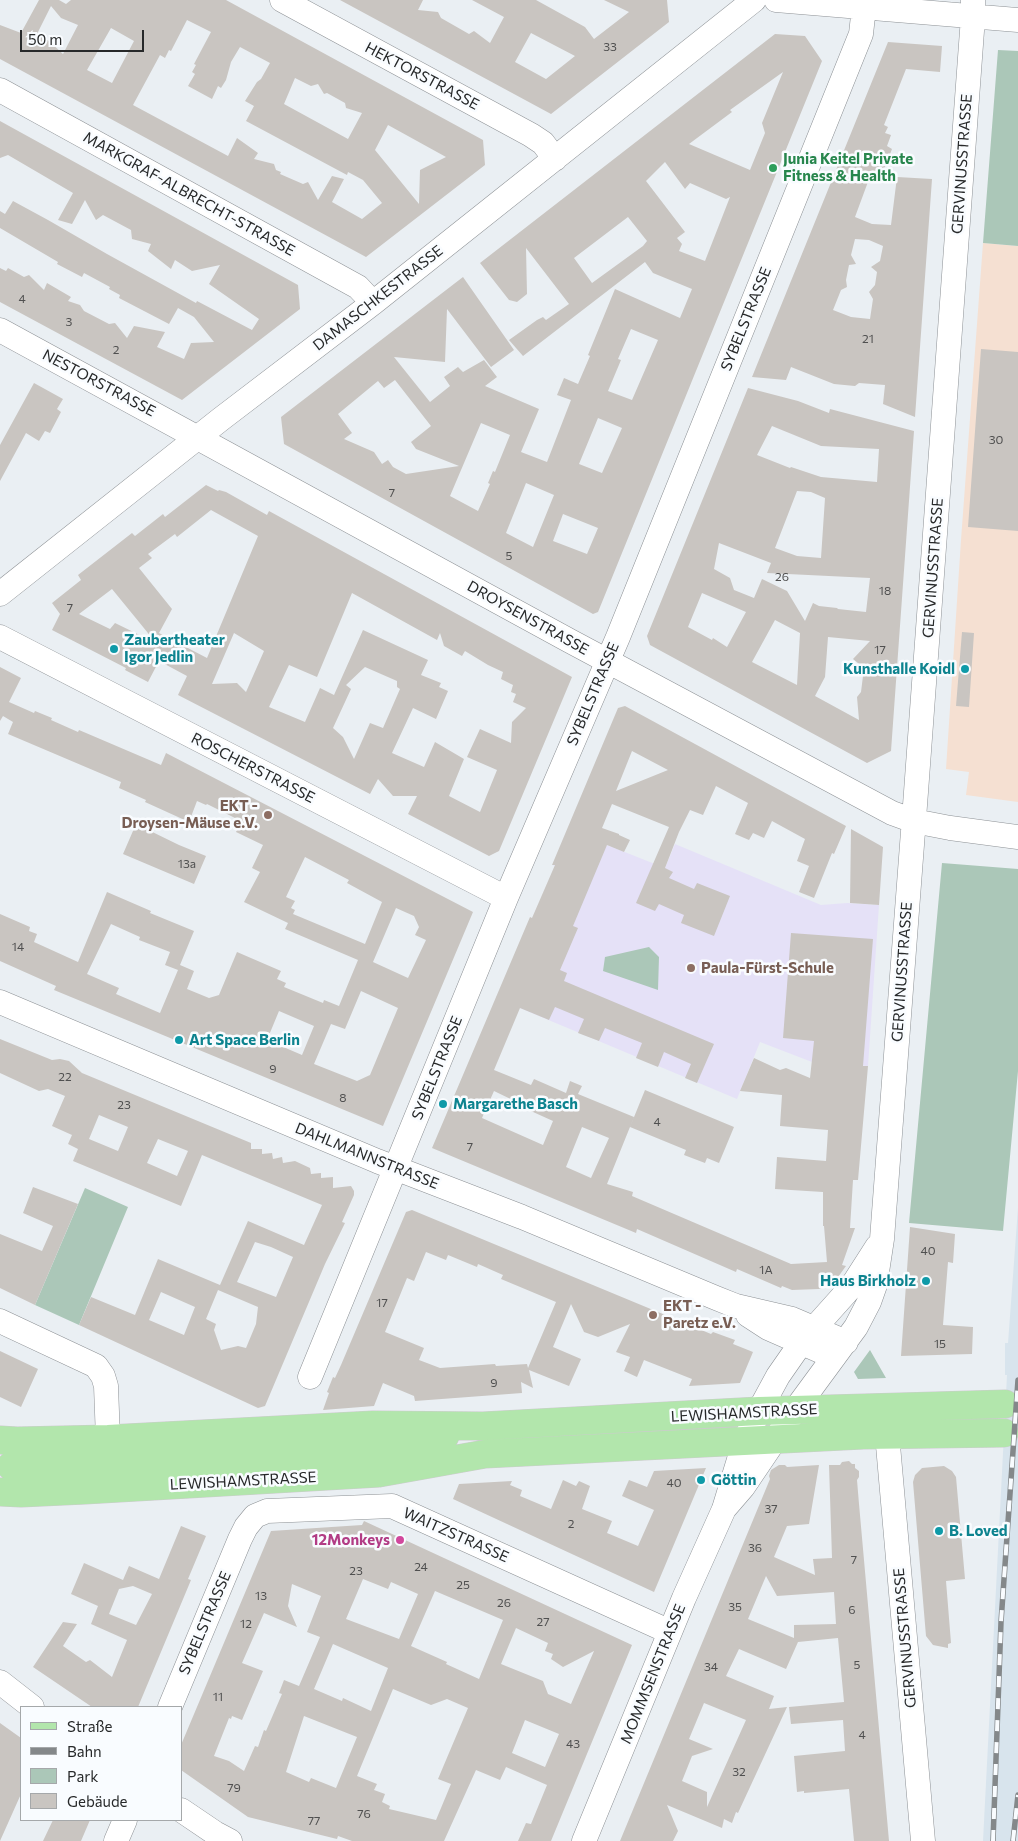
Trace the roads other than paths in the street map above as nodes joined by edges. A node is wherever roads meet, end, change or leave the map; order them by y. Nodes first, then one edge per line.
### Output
1 (282, 0) edge
2 (754, 0) edge
3 (776, 0) edge
4 (864, 7) junction
5 (973, 8) edge
6 (1018, 20) edge
7 (0, 90) edge
8 (556, 159) junction
9 (373, 303) junction
10 (0, 330) edge
11 (199, 437) junction
12 (0, 594) edge
13 (0, 638) edge
14 (608, 661) junction
15 (914, 821) junction
16 (1018, 838) edge
17 (506, 898) junction
18 (0, 1002) edge
19 (396, 1168) junction
20 (882, 1239) junction
21 (0, 1321) edge
22 (807, 1335) junction
23 (840, 1350) junction
24 (310, 1378) dead end
25 (1006, 1404) dead end
26 (794, 1410) junction
27 (759, 1411) junction
28 (483, 1426) junction
29 (1004, 1433) dead end
30 (887, 1434) junction
31 (108, 1439) junction
32 (776, 1439) junction
33 (0, 1440) edge
34 (745, 1440) junction
35 (407, 1445) junction
36 (485, 1454) junction
37 (11, 1466) dead end
38 (0, 1492) edge
39 (724, 1509) junction
40 (240, 1539) joint
41 (670, 1632) junction
42 (0, 1682) edge
43 (31, 1706) edge
44 (170, 1706) edge
45 (182, 1811) edge
46 (125, 1821) edge
47 (116, 1841) edge
48 (230, 1841) edge
49 (584, 1841) edge
50 (923, 1841) edge

1 - 8 street, HEKTORSTRASSE
2 - 8 street, DAMASCHKESTRASSE
3 - 4 street
4 - 5 street
4 - 14 street, SYBELSTRASSE
5 - 6 street
5 - 15 street, GERVINUSSTRASSE
7 - 9 street, MARKGRAF-ALBRECHT-STRASSE
8 - 9 street, DAMASCHKESTRASSE
9 - 11 street, DAMASCHKESTRASSE
10 - 11 street, NESTORSTRASSE
11 - 12 street, DAMASCHKESTRASSE
11 - 14 street, DROYSENSTRASSE
13 - 17 street, ROSCHERSTRASSE
14 - 15 street, DROYSENSTRASSE
14 - 17 street, SYBELSTRASSE
15 - 16 street, DROYSENSTRASSE
15 - 20 street, GERVINUSSTRASSE
17 - 19 street, SYBELSTRASSE
18 - 19 street, DAHLMANNSTRASSE
19 - 22 street, DAHLMANNSTRASSE
19 - 24 street, SYBELSTRASSE
20 - 22 street, GERVINUSSTRASSE
20 - 23 street, GERVINUSSTRASSE
21 - 31 street
22 - 23 street, DAHLMANNSTRASSE
22 - 27 street, GERVINUSSTRASSE
23 - 26 street, GERVINUSSTRASSE
25 - 26 main road, LEWISHAMSTRASSE
26 - 27 main road, LEWISHAMSTRASSE
26 - 32 street, GERVINUSSTRASSE
27 - 28 main road, LEWISHAMSTRASSE
27 - 34 street, MOMMSENSTRASSE
28 - 31 main road, LEWISHAMSTRASSE
28 - 35 main road, LEWISHAMSTRASSE
29 - 30 main road, LEWISHAMSTRASSE
30 - 32 main road, LEWISHAMSTRASSE
30 - 50 street, GERVINUSSTRASSE
31 - 33 main road, LEWISHAMSTRASSE
32 - 34 main road, LEWISHAMSTRASSE
32 - 39 street, MOMMSENSTRASSE
34 - 36 main road, LEWISHAMSTRASSE
34 - 39 street, MOMMSENSTRASSE
35 - 36 main road, LEWISHAMSTRASSE
35 - 37 main road, LEWISHAMSTRASSE
36 - 38 main road, LEWISHAMSTRASSE
39 - 41 street, MOMMSENSTRASSE
40 - 41 street, WAITZSTRASSE
40 - 44 street, SYBELSTRASSE
41 - 49 street, MOMMSENSTRASSE
42 - 43 street
45 - 48 street
46 - 47 street

